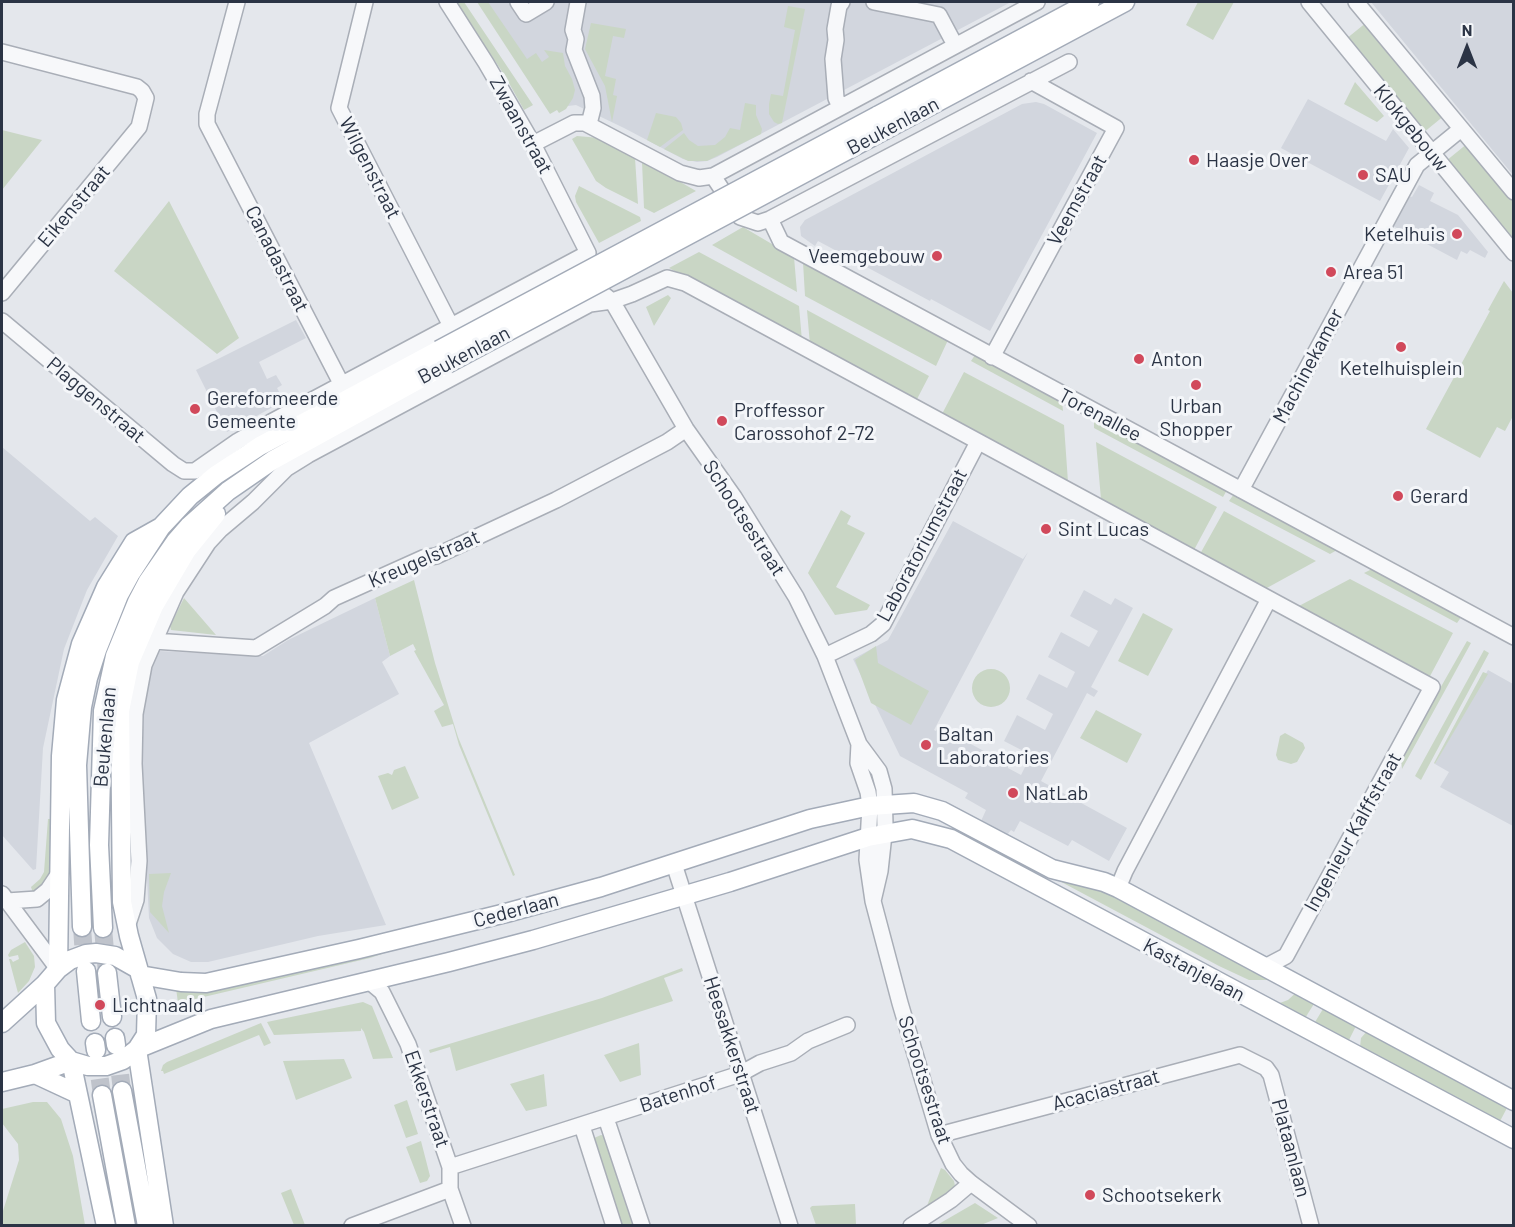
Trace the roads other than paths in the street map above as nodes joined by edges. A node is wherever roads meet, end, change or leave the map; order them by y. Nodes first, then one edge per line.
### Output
1 (237, 2) edge
2 (365, 2) edge
3 (447, 2) edge
4 (518, 2) edge
5 (546, 2) edge
6 (578, 2) edge
7 (586, 2) edge
8 (844, 2) edge
9 (874, 2) edge
10 (1037, 2) edge
11 (1090, 2) edge
12 (1125, 2) edge
13 (1309, 2) edge
14 (1356, 2) edge
15 (576, 39) junction
16 (955, 45) junction
17 (2, 52) edge
18 (1069, 62) dead end
19 (1031, 81) junction
20 (840, 107) junction
21 (881, 123) junction
22 (590, 124) junction
23 (1461, 129) junction
24 (533, 144) junction
25 (1431, 153) junction
26 (713, 176) junction
27 (1514, 192) edge
28 (770, 219) junction
29 (588, 253) junction
30 (1514, 253) edge
31 (2, 293) edge
32 (612, 301) junction
33 (2, 321) edge
34 (451, 326) junction
35 (443, 357) junction
36 (992, 357) junction
37 (342, 385) junction
38 (686, 429) junction
39 (978, 442) junction
40 (195, 471) joint
41 (243, 481) junction
42 (1240, 490) junction
43 (161, 527) junction
44 (1269, 599) junction
45 (1514, 638) edge
46 (154, 641) junction
47 (825, 656) junction
48 (878, 805) junction
49 (876, 836) junction
50 (674, 864) junction
51 (60, 872) junction
52 (1118, 888) junction
53 (684, 896) junction
54 (4, 897) edge
55 (82, 927) tunnel mouth
56 (127, 927) junction
57 (103, 928) tunnel mouth
58 (1264, 967) junction
59 (58, 969) junction
60 (86, 971) tunnel mouth
61 (139, 972) junction
62 (107, 973) tunnel mouth
63 (370, 982) junction
64 (45, 984) junction
65 (112, 1017) dead end
66 (91, 1021) dead end
67 (2, 1023) edge
68 (847, 1025) dead end
69 (174, 1033) junction
70 (136, 1049) junction
71 (71, 1061) junction
72 (1269, 1071) joint
73 (35, 1074) junction
74 (740, 1074) junction
75 (140, 1075) junction
76 (2, 1082) edge
77 (122, 1091) tunnel mouth
78 (78, 1094) junction
79 (102, 1095) tunnel mouth
80 (1514, 1101) edge
81 (606, 1118) junction
82 (582, 1126) junction
83 (939, 1135) junction
84 (1514, 1140) edge
85 (450, 1167) junction
86 (971, 1183) junction
87 (450, 1189) junction
88 (1023, 1224) edge
89 (106, 1226) edge
90 (126, 1226) edge
91 (147, 1226) edge
92 (164, 1226) edge
93 (352, 1226) edge
94 (463, 1226) edge
95 (614, 1226) edge
96 (642, 1226) edge
97 (790, 1226) edge
98 (911, 1226) edge
99 (1311, 1226) edge

1 - 37 street, Canadastraat
2 - 34 street, Wilgenstraat
3 - 24 street, Zwaanstraat
4 - 5 street
6 - 15 street
7 - 15 street
8 - 20 street
9 - 16 street
10 - 16 street, Beukenlaan
11 - 21 main road, Beukenlaan
12 - 21 main road, Beukenlaan
13 - 25 street, Klokgebouw
14 - 23 street, Klokgebouw
15 - 22 street
16 - 20 street, Beukenlaan
17 - 31 street, Eikenstraat
18 - 19 street, Beukenlaan
19 - 28 street, Beukenlaan
19 - 36 street, Veemstraat
20 - 26 street, Beukenlaan
21 - 35 main road, Beukenlaan, bridge
22 - 24 street
22 - 26 street
23 - 25 street, Machinekamer
23 - 27 street, Klokgebouw
24 - 29 street, Zwaanstraat
25 - 30 street, Klokgebouw
25 - 42 street, Machinekamer
26 - 28 street
28 - 36 street, Torenallee
29 - 32 street, Schootsestraat
29 - 34 street, Beukenlaan
32 - 38 street, Schootsestraat
32 - 39 street
32 - 46 street, Beukenlaan
33 - 40 street, Plaggenstraat
34 - 37 street, Beukenlaan
35 - 41 main road, Beukenlaan
35 - 43 main road, Beukenlaan
36 - 42 street, Torenallee
37 - 40 street, Beukenlaan
38 - 46 street, Kreugelstraat
38 - 47 street, Schootsestraat
39 - 44 street
39 - 47 street, Laboratoriumstraat
41 - 56 main road
41 - 57 main road, Beukenlaan
42 - 45 street, Torenallee
43 - 51 main road
43 - 55 main road, Beukenlaan
44 - 52 street
44 - 58 street, Ingenieur Kalffstraat
46 - 56 street, Beukenlaan
47 - 48 street, Schootsestraat
48 - 49 street, Schootsestraat
48 - 50 main road, Cederlaan
48 - 52 main road, Kastanjelaan
49 - 53 main road, Cederlaan
49 - 83 street, Schootsestraat
49 - 84 main road, Kastanjelaan
50 - 53 street, Heesakkerstraat
50 - 61 main road, Cederlaan
51 - 54 street
51 - 59 main road
52 - 58 main road, Kastanjelaan
53 - 63 main road, Cederlaan
53 - 74 street, Heesakkerstraat
54 - 59 street
56 - 61 main road
58 - 80 main road, Kastanjelaan
59 - 61 main road
59 - 64 main road
60 - 66 main road
61 - 70 main road
62 - 65 main road
63 - 69 main road, Cederlaan
63 - 85 street, Ekkerstraat
64 - 67 main road
64 - 71 main road
68 - 74 street, Batenhof
69 - 70 main road, Cederlaan
69 - 75 main road
70 - 71 main road
70 - 75 main road
71 - 73 main road
71 - 78 main road
72 - 83 street, Acaciastraat
72 - 99 street, Plataanlaan
73 - 76 main road
73 - 78 main road
74 - 81 street, Batenhof
74 - 97 street, Heesakkerstraat
75 - 92 main road
77 - 91 main road
78 - 89 main road
79 - 90 main road
81 - 82 street, Batenhof
81 - 96 street
82 - 85 street, Batenhof
82 - 95 street
83 - 86 street, Schootsestraat
85 - 87 street, Ekkerstraat
86 - 88 street, Schootsestraat
86 - 98 street
87 - 93 street
87 - 94 street, Ekkerstraat

